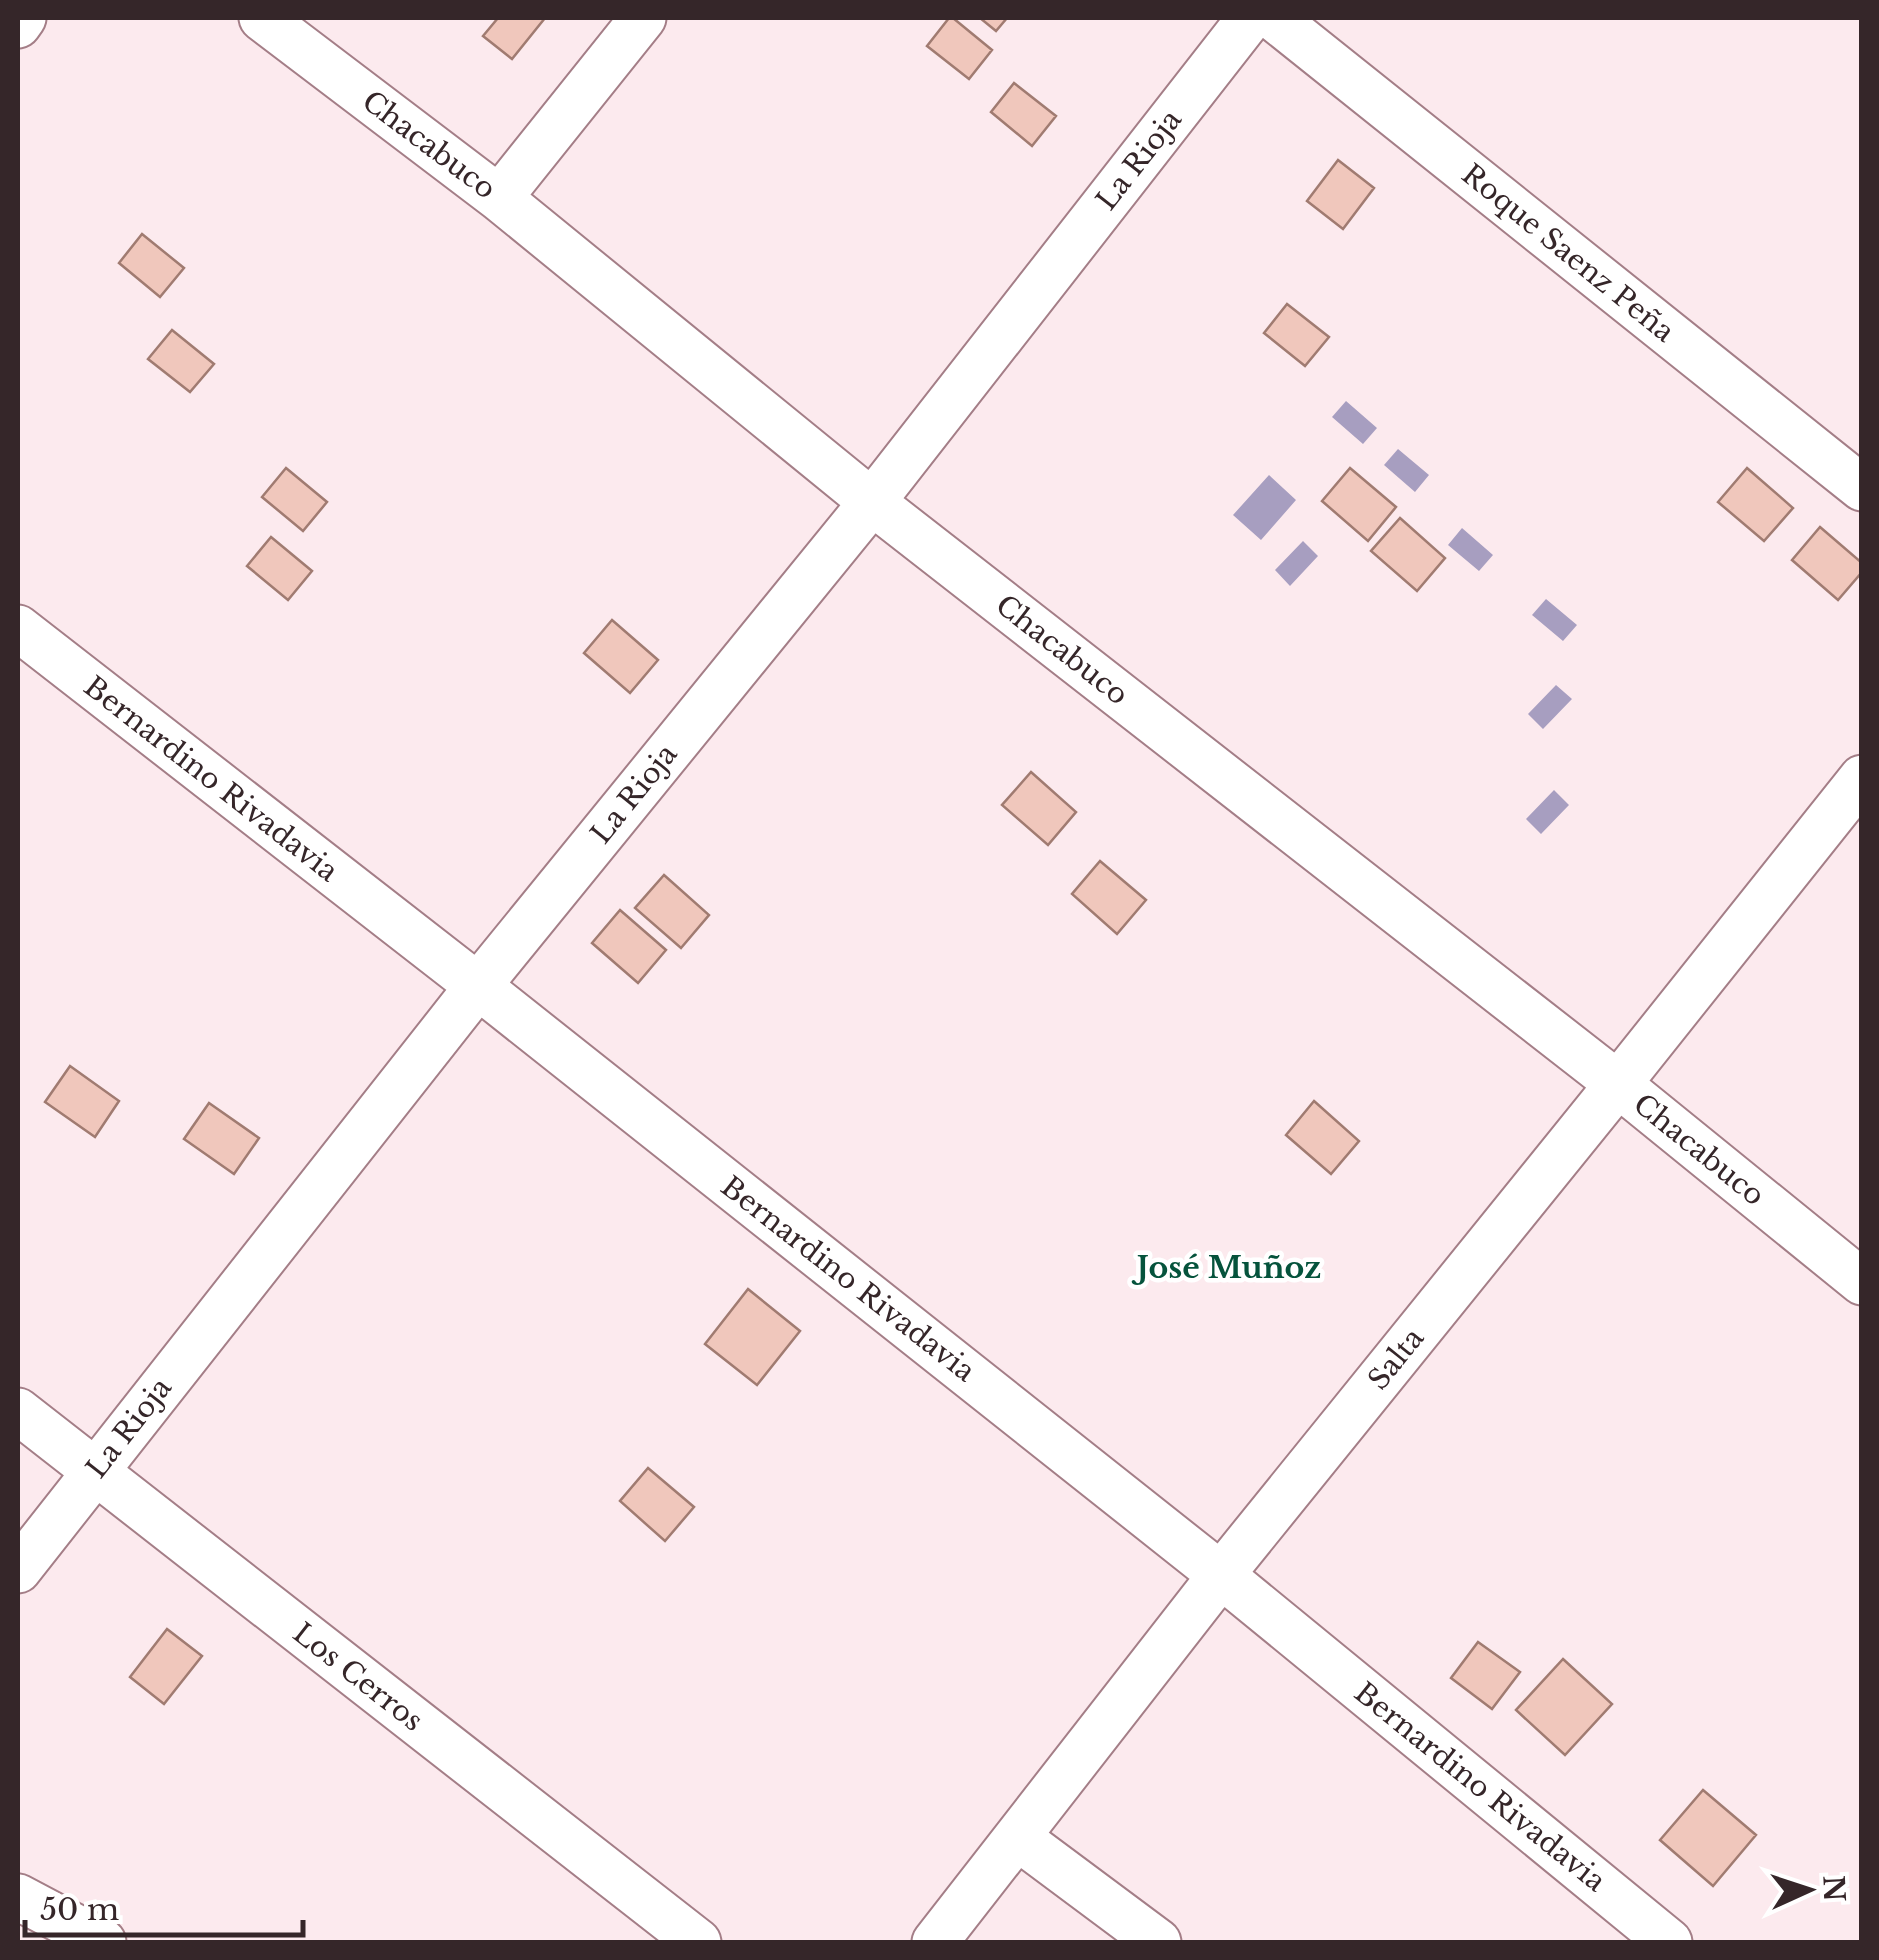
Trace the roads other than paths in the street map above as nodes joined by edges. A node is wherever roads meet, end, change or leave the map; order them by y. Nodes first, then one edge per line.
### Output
1 (23, 18) edge
2 (262, 18) edge
3 (643, 18) edge
4 (1250, 18) edge
5 (1274, 18) edge
6 (18, 25) edge
7 (499, 198) junction
8 (1862, 488) edge
9 (872, 502) junction
10 (18, 628) edge
11 (1862, 778) edge
12 (478, 986) junction
13 (1618, 1084) junction
14 (1862, 1282) edge
15 (18, 1410) edge
16 (95, 1471) junction
17 (18, 1570) edge
18 (1221, 1574) junction
19 (1018, 1837) junction
20 (18, 1897) edge
21 (102, 1942) edge
22 (698, 1942) edge
23 (935, 1942) edge
24 (1158, 1942) edge
25 (1669, 1942) edge

1 - 6 street
2 - 7 street, Chacabuco
3 - 7 street
4 - 9 street, La Rioja
5 - 8 street, Roque Saenz Peña
7 - 9 street, Chacabuco
9 - 12 street, La Rioja
9 - 13 street, Chacabuco
10 - 12 street, Bernardino Rivadavia
11 - 13 street, Salta
12 - 16 street, La Rioja
12 - 18 street, Bernardino Rivadavia
13 - 14 street, Chacabuco
13 - 18 street, Salta
15 - 16 street, Los Cerros
16 - 17 street, La Rioja
16 - 22 street, Los Cerros
18 - 19 street, Salta
18 - 25 street, Bernardino Rivadavia
19 - 23 street, Salta
19 - 24 street
20 - 21 street

